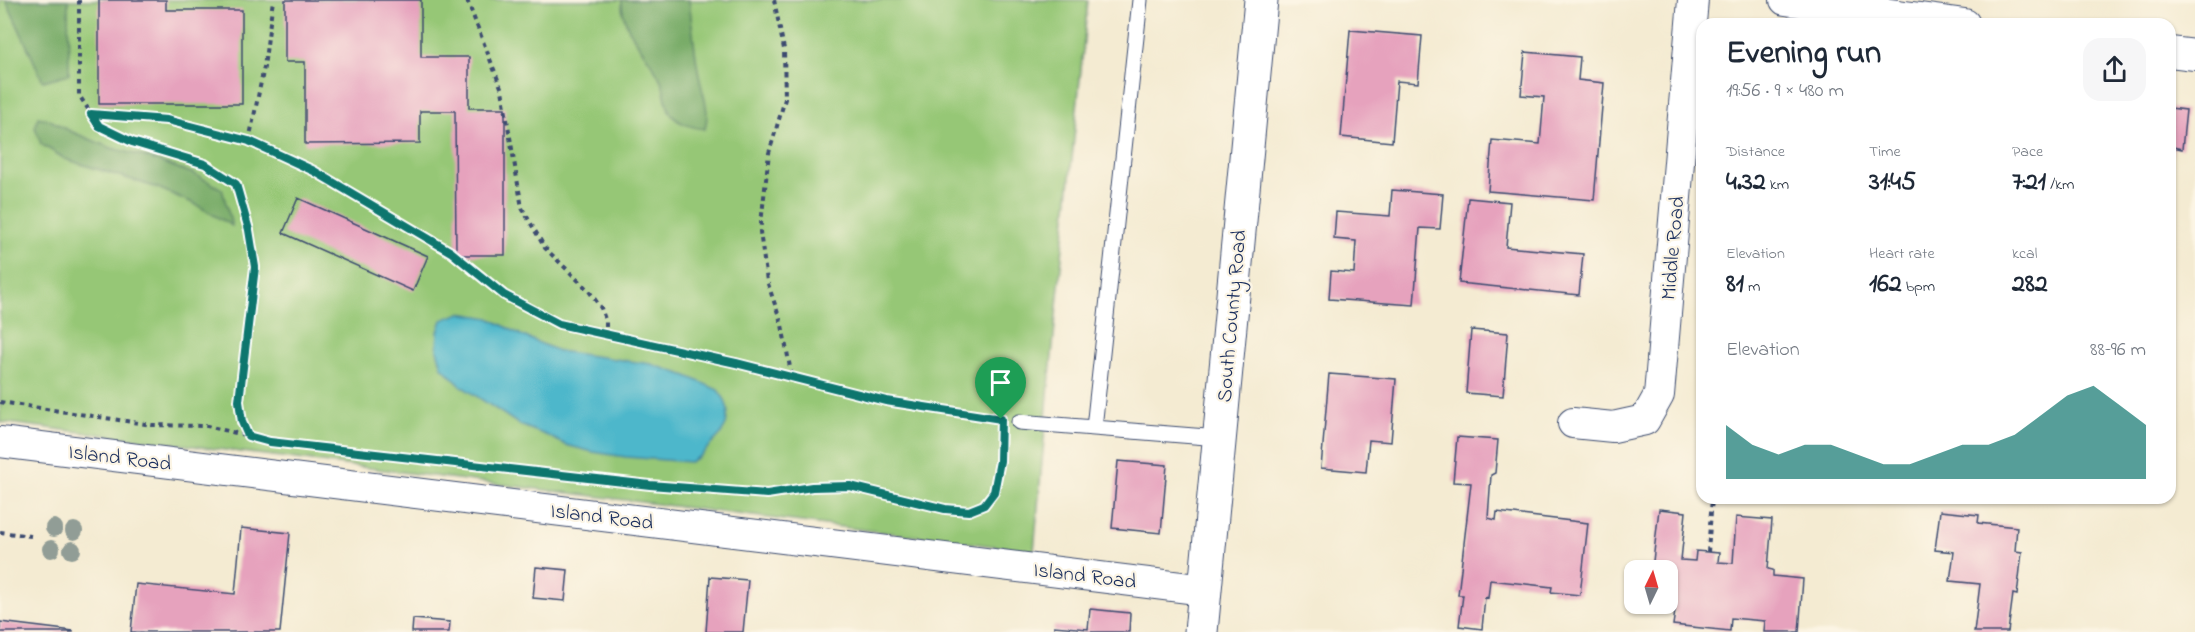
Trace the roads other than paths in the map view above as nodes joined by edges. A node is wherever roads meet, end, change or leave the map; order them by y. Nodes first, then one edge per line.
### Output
1 (1140, 0) edge
2 (1262, 0) edge
3 (1693, 0) edge
4 (1785, 0) edge
5 (1920, 18) edge
6 (2176, 53) edge
7 (2195, 55) edge
8 (1019, 422) road end
9 (1573, 423) dead end
10 (1094, 428) junction
11 (1219, 438) junction
12 (0, 442) edge
13 (1205, 590) junction
14 (1201, 632) edge

1 - 10 lane
2 - 11 main road, South County Road
3 - 9 street, Middle Road
4 - 5 street
6 - 7 street
8 - 10 lane
10 - 11 lane
11 - 13 main road, South County Road
12 - 13 street, Island Road
13 - 14 main road, South County Road

